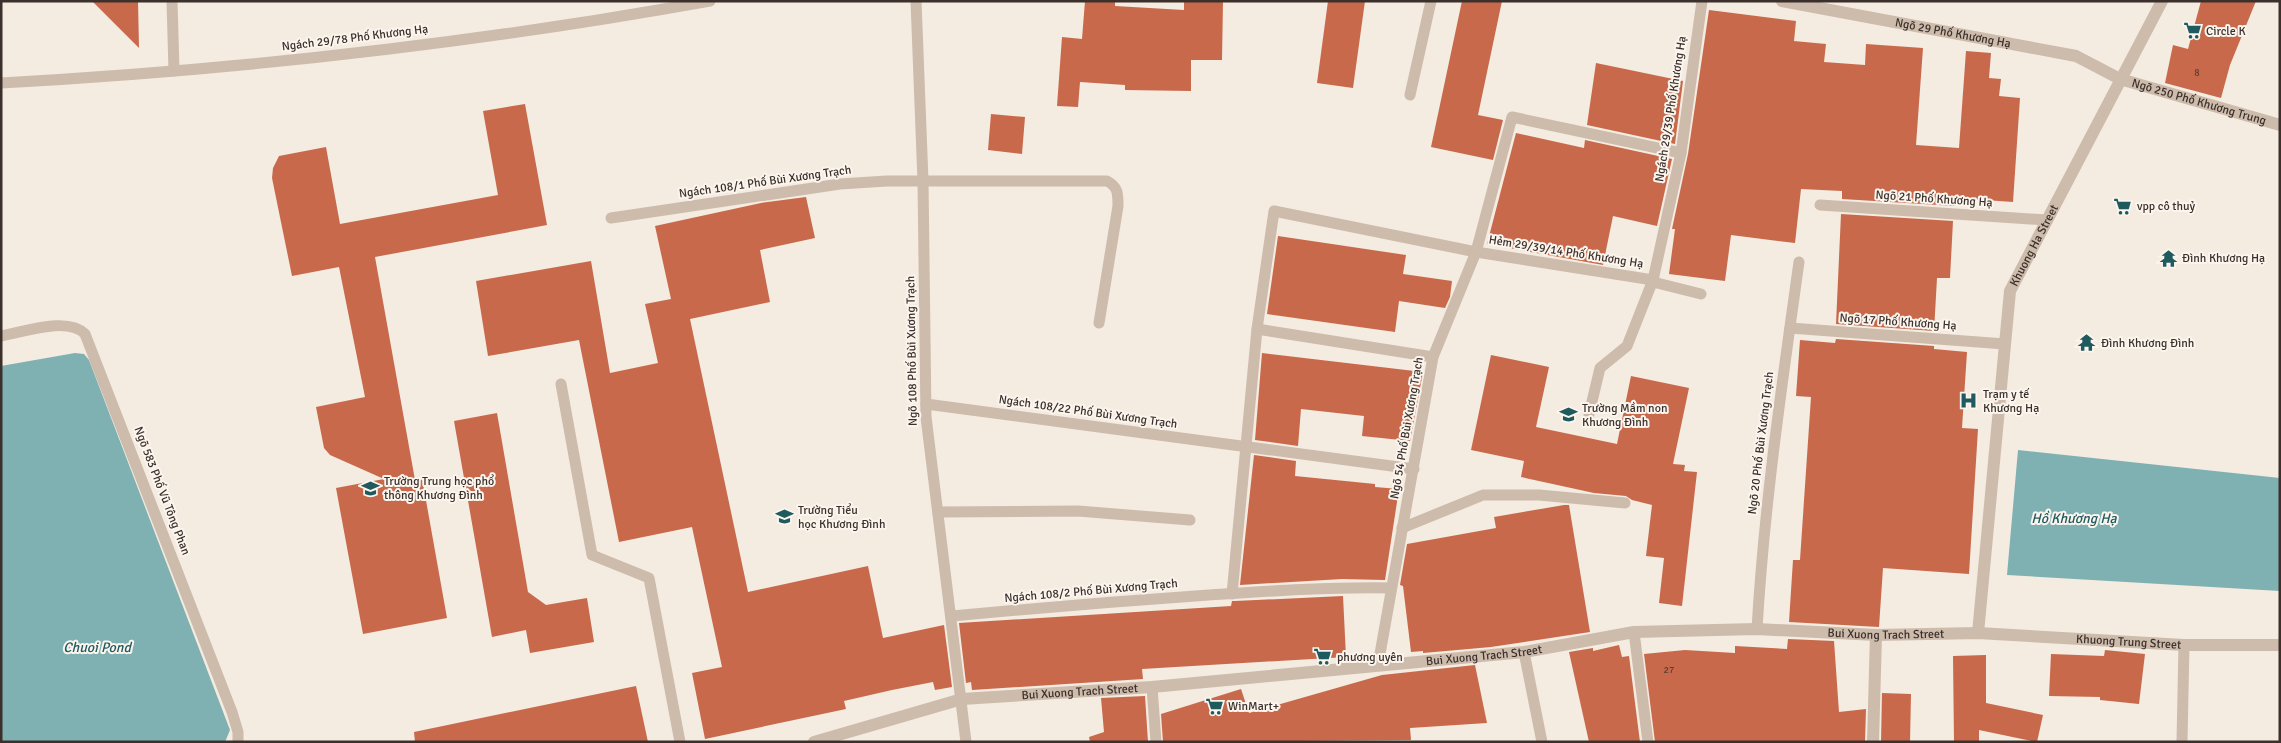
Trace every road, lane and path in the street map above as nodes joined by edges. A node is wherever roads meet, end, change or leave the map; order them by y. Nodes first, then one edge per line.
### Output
1 (172, 1) edge
2 (710, 1) edge
3 (916, 1) edge
4 (1431, 1) edge
5 (1702, 1) edge
6 (1782, 1) edge
7 (2162, 1) edge
8 (174, 70) junction
9 (2120, 79) junction
10 (1, 83) edge
11 (1410, 95) dead end
12 (2280, 125) edge
13 (1681, 153) junction
14 (923, 181) junction
15 (1820, 205) dead end
16 (611, 218) dead end
17 (2047, 220) junction
18 (1476, 252) junction
19 (1799, 262) dead end
20 (1653, 280) junction
21 (1701, 294) dead end
22 (1099, 323) dead end
23 (1790, 328) junction
24 (1257, 330) junction
25 (1, 336) edge
26 (2005, 344) junction
27 (1433, 356) junction
28 (561, 384) dead end
29 (926, 404) junction
30 (1589, 414) dead end
31 (1247, 447) junction
32 (1414, 469) junction
33 (1625, 503) dead end
34 (938, 512) junction
35 (1190, 520) dead end
36 (1402, 528) junction
37 (1391, 588) junction
38 (1232, 594) junction
39 (952, 616) junction
40 (1758, 629) junction
41 (1634, 632) junction
42 (1978, 633) junction
43 (1876, 635) junction
44 (2184, 645) junction
45 (2280, 645) edge
46 (1524, 652) junction
47 (1378, 665) junction
48 (1152, 687) junction
49 (962, 699) junction
50 (2182, 741) edge
51 (238, 742) edge
52 (680, 742) edge
53 (814, 742) edge
54 (966, 742) edge
55 (1156, 742) edge
56 (1542, 742) edge
57 (1648, 742) edge
58 (1873, 742) edge

1 - 8 lane
2 - 8 lane, Ngách 29/78 Phố Khương Hạ
3 - 14 lane, Ngõ 108 Phố Bùi Xương Trạch
4 - 11 lane
5 - 13 lane, Ngách 29/39 Phố Khương Hạ
6 - 9 street, Ngõ 29 Phố Khương Hạ
7 - 9 street, Khuong Ha Street
8 - 10 lane, Ngách 29/78 Phố Khương Hạ
9 - 12 street, Ngõ 250 Phố Khương Trung
9 - 17 street, Khuong Ha Street
13 - 18 lane, Ngõ 54 Phố Bùi Xương Trạch
13 - 20 lane, Ngách 29/39 Phố Khương Hạ
14 - 16 lane, Ngách 108/1 Phố Bùi Xương Trạch
14 - 22 lane, Ngách 108/1 Phố Bùi Xương Trạch
14 - 29 lane, Ngõ 108 Phố Bùi Xương Trạch
15 - 17 lane, Ngõ 21 Phố Khương Hạ
17 - 26 street, Khuong Ha Street
18 - 20 lane, Hẻm 29/39/14 Phố Khương Hạ
18 - 24 lane, Hẻm 29/39/14 Phố Khương Hạ
18 - 27 lane, Ngõ 54 Phố Bùi Xương Trạch
19 - 23 lane, Ngõ 20 Phố Bùi Xương Trạch
20 - 21 lane, Hẻm 29/39/14 Phố Khương Hạ
20 - 30 lane, Ngách 29/39 Phố Khương Hạ
23 - 26 lane, Ngõ 17 Phố Khương Hạ
23 - 40 lane, Ngõ 20 Phố Bùi Xương Trạch
24 - 27 lane
24 - 31 lane
25 - 51 lane, Ngõ 583 Phố Vũ Tông Phan
26 - 42 street, Khuong Ha Street
27 - 32 lane, Ngõ 54 Phố Bùi Xương Trạch
28 - 52 lane
29 - 31 lane, Ngách 108/22 Phố Bùi Xương Trạch
29 - 34 lane, Ngõ 108 Phố Bùi Xương Trạch
31 - 32 lane, Ngách 108/22 Phố Bùi Xương Trạch
31 - 38 lane
32 - 36 lane, Ngõ 54 Phố Bùi Xương Trạch
33 - 36 lane
34 - 35 lane
34 - 39 lane, Ngõ 108 Phố Bùi Xương Trạch
36 - 37 lane, Ngõ 54 Phố Bùi Xương Trạch
37 - 38 lane, Ngách 108/2 Phố Bùi Xương Trạch
37 - 47 lane, Ngõ 54 Phố Bùi Xương Trạch
38 - 39 lane, Ngách 108/2 Phố Bùi Xương Trạch
39 - 49 lane, Ngõ 108 Phố Bùi Xương Trạch
40 - 41 street, Bui Xuong Trach Street
40 - 43 street, Bui Xuong Trach Street
41 - 46 street, Bui Xuong Trach Street
41 - 57 lane
42 - 43 street, Bui Xuong Trach Street
42 - 44 street, Khuong Trung Street
43 - 58 street
44 - 45 street, Khuong Trung Street
44 - 50 lane
46 - 47 street, Bui Xuong Trach Street
46 - 56 lane
47 - 48 street, Bui Xuong Trach Street
48 - 49 street, Bui Xuong Trach Street
48 - 55 lane
49 - 53 street, Bui Xuong Trach Street
49 - 54 lane, Ngõ 108 Phố Bùi Xương Trạch

